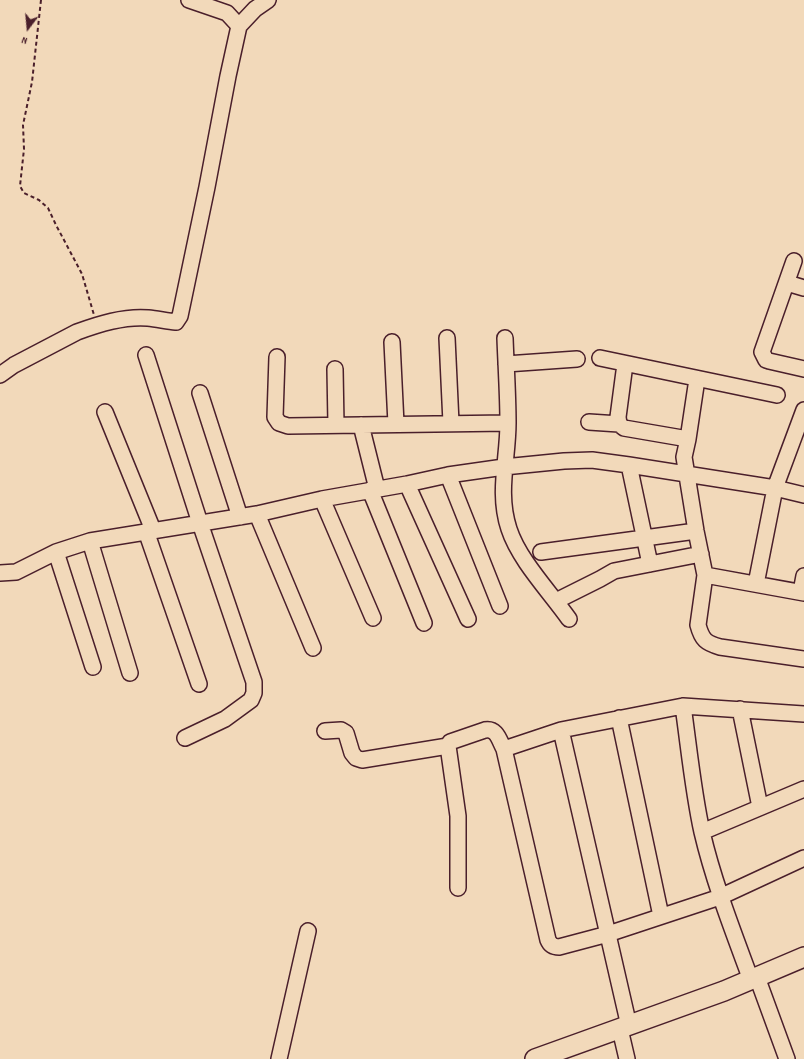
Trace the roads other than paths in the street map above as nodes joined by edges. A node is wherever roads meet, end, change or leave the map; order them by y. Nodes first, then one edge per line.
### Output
1 (189, 0) edge
2 (268, 0) edge
3 (239, 26) junction
4 (794, 261) dead end
5 (787, 283) junction
6 (804, 288) edge
7 (447, 338) dead end
8 (505, 338) dead end
9 (392, 342) dead end
10 (146, 355) dead end
11 (277, 357) dead end
12 (600, 358) dead end
13 (577, 359) dead end
14 (506, 364) junction
15 (625, 364) junction
16 (336, 369) dead end
17 (804, 370) edge
18 (0, 375) edge
19 (697, 379) junction
20 (200, 393) dead end
21 (777, 395) dead end
22 (804, 410) edge
23 (105, 412) dead end
24 (589, 422) dead end
25 (508, 423) junction
26 (396, 424) junction
27 (451, 424) junction
28 (619, 424) junction
29 (336, 425) junction
30 (360, 425) junction
31 (800, 430) edge
32 (688, 439) junction
33 (629, 465) junction
34 (504, 467) junction
35 (448, 475) junction
36 (688, 475) junction
37 (407, 484) junction
38 (775, 488) junction
39 (373, 490) junction
40 (804, 495) edge
41 (322, 498) junction
42 (258, 514) junction
43 (240, 516) junction
44 (200, 523) junction
45 (150, 531) junction
46 (696, 531) junction
47 (644, 538) junction
48 (90, 541) junction
49 (56, 552) junction
50 (541, 552) dead end
51 (701, 554) junction
52 (650, 564) junction
53 (0, 573) edge
54 (704, 575) junction
55 (804, 576) edge
56 (756, 584) junction
57 (802, 592) edge
58 (556, 601) junction
59 (500, 606) dead end
60 (373, 618) dead end
61 (468, 619) dead end
62 (569, 619) dead end
63 (424, 623) dead end
64 (313, 648) dead end
65 (804, 659) edge
66 (93, 667) dead end
67 (130, 673) dead end
68 (199, 684) dead end
69 (683, 706) junction
70 (740, 710) junction
71 (804, 714) edge
72 (619, 718) junction
73 (561, 730) junction
74 (326, 731) dead end
75 (185, 738) dead end
76 (448, 746) junction
77 (504, 749) junction
78 (804, 789) edge
79 (760, 807) junction
80 (702, 832) junction
81 (804, 858) edge
82 (458, 888) dead end
83 (720, 897) junction
84 (661, 916) junction
85 (308, 931) dead end
86 (608, 934) junction
87 (804, 957) edge
88 (754, 979) junction
89 (624, 1027) junction
90 (278, 1059) edge
91 (535, 1059) edge
92 (627, 1059) edge
93 (787, 1059) edge

1 - 3 street
2 - 3 street
3 - 18 street
4 - 5 street
5 - 6 street
5 - 17 street
7 - 27 street
8 - 14 street
9 - 26 street
10 - 44 street
11 - 29 street
12 - 15 street
13 - 14 street
14 - 25 street
15 - 19 street
15 - 28 street
16 - 29 street
19 - 21 street
19 - 32 street
20 - 43 street
22 - 31 street
23 - 45 street
24 - 28 street
25 - 27 street
25 - 34 street
26 - 27 street
26 - 30 street
28 - 32 street
29 - 30 street
30 - 39 street
31 - 38 street
32 - 36 street
33 - 34 street
33 - 36 street
33 - 47 street
34 - 35 street
34 - 58 street
35 - 37 street
35 - 59 street
36 - 38 street
36 - 46 street
37 - 39 street
37 - 61 street
38 - 40 street
38 - 56 street
39 - 41 street
39 - 63 street
41 - 42 street
41 - 60 street
42 - 43 street
42 - 64 street
43 - 44 street
44 - 45 street
44 - 75 street
45 - 48 street
45 - 68 street
46 - 47 street
46 - 51 street
47 - 50 street
47 - 52 street
48 - 49 street
48 - 67 street
49 - 53 street
49 - 66 street
51 - 52 street
51 - 54 street
52 - 58 street
54 - 56 street
54 - 65 street
55 - 57 street
56 - 57 street
58 - 62 street
69 - 70 street
69 - 72 street
69 - 80 street
70 - 71 street
70 - 79 street
72 - 73 street
72 - 84 street
73 - 77 street
73 - 86 street
74 - 76 street
76 - 77 street
76 - 82 street
77 - 86 street
78 - 79 street
79 - 80 street
80 - 83 street
81 - 83 street
83 - 84 street
83 - 88 street
84 - 86 street
85 - 90 street
86 - 89 street
87 - 88 main road
88 - 89 main road
88 - 93 street
89 - 91 main road
89 - 92 street

